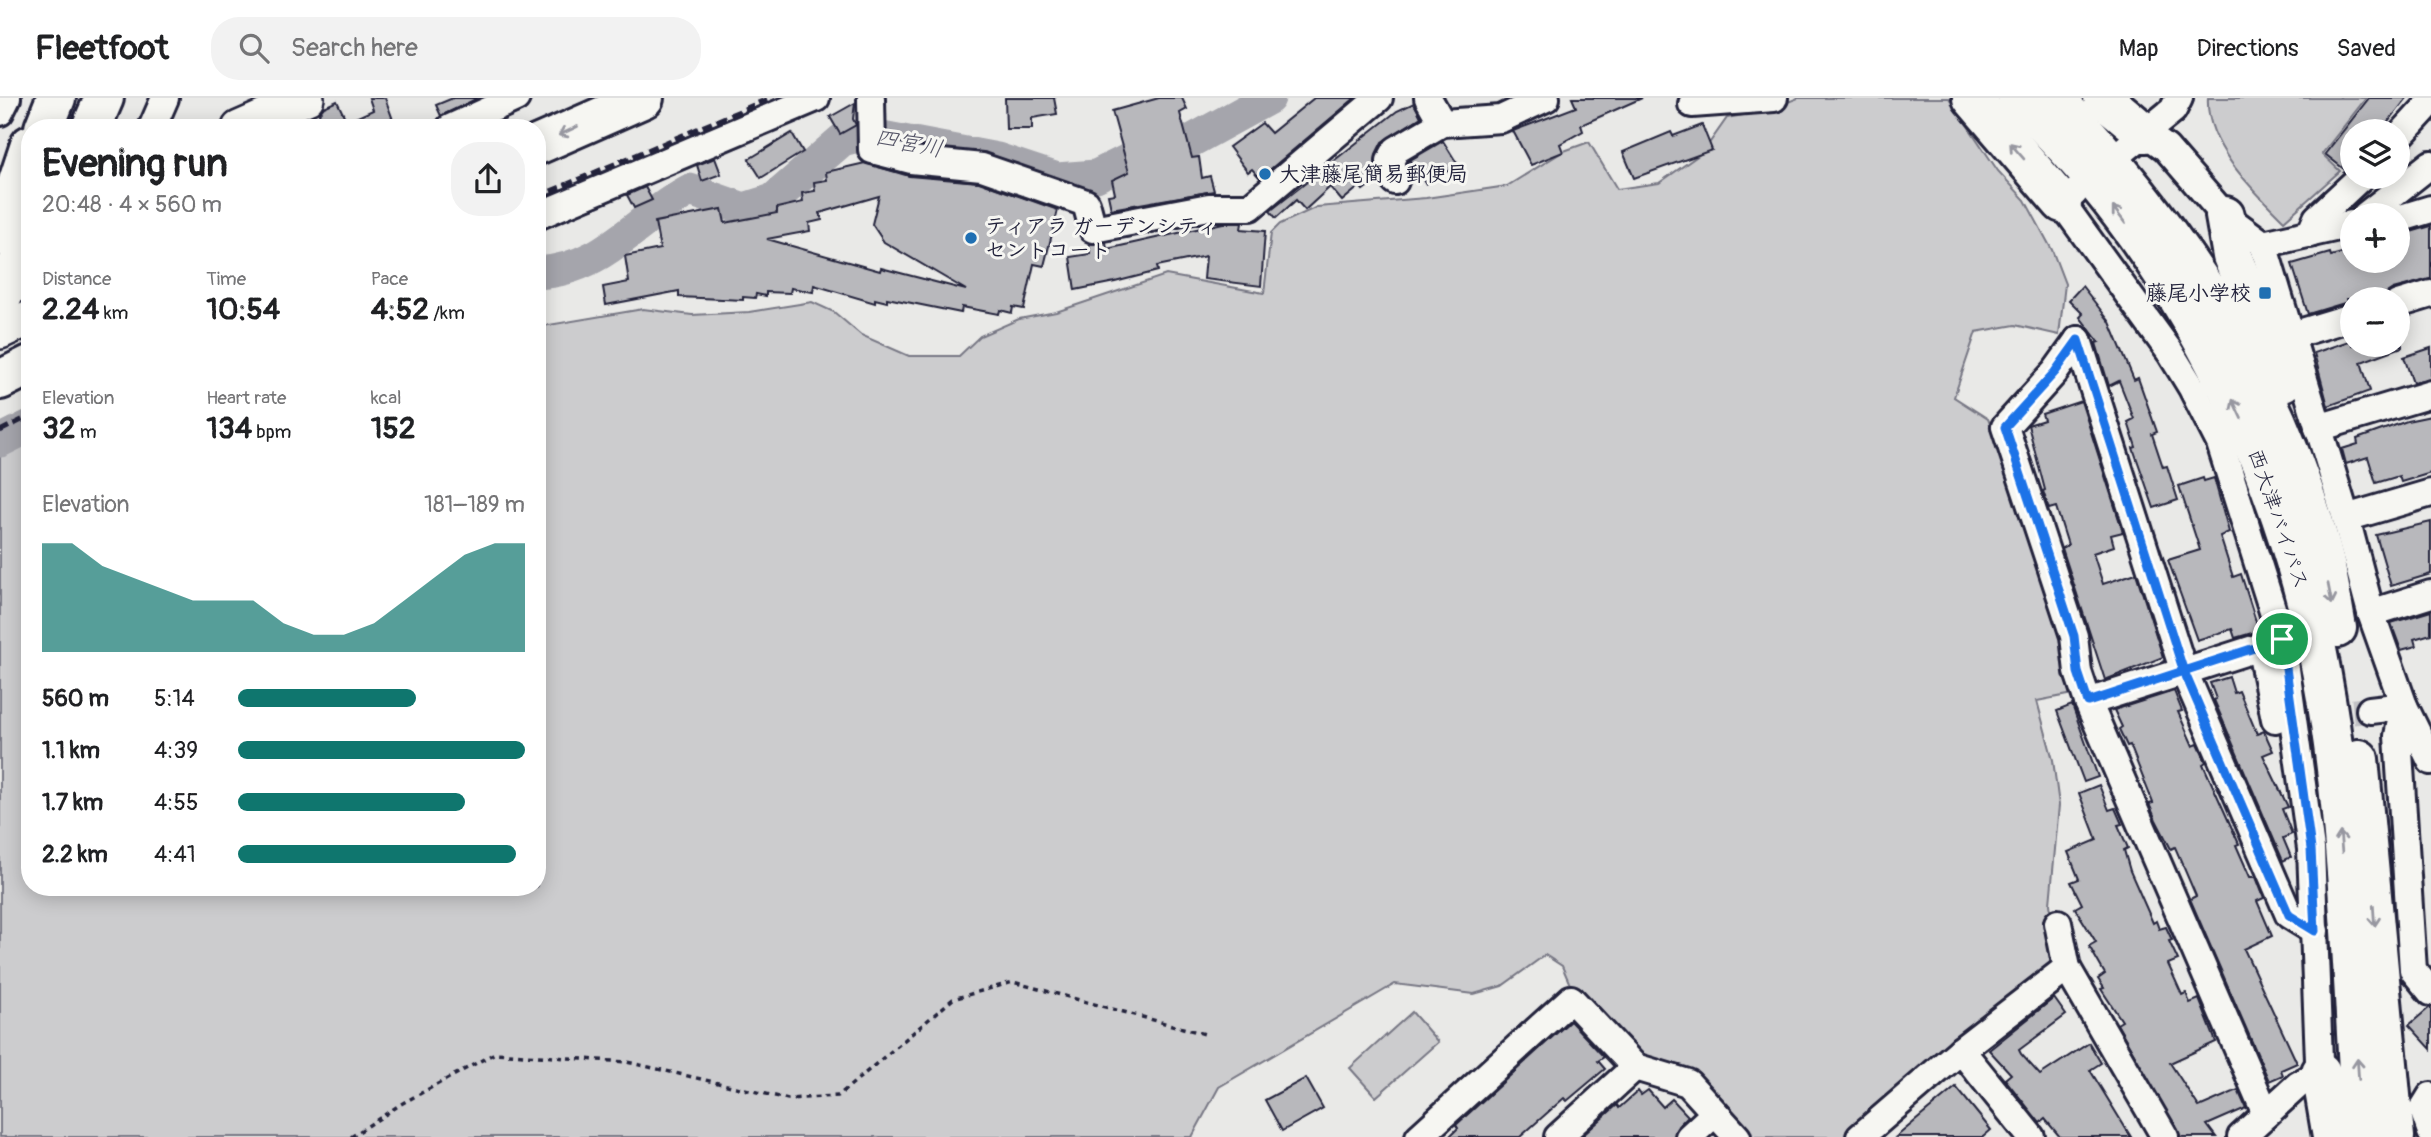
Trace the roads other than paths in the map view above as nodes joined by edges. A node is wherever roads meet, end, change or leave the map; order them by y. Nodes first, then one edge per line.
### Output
1 (7, 98) edge
2 (45, 98) edge
3 (56, 98) edge
4 (86, 98) edge
5 (104, 98) edge
6 (165, 98) edge
7 (307, 98) edge
8 (516, 98) edge
9 (580, 98) edge
10 (644, 98) edge
11 (816, 98) edge
12 (871, 98) edge
13 (1378, 98) edge
14 (1428, 98) edge
15 (1546, 98) edge
16 (1774, 98) edge
17 (1972, 98) edge
18 (2017, 98) edge
19 (2055, 98) edge
20 (2103, 98) edge
21 (2179, 98) edge
22 (2431, 102) edge
23 (1692, 104) dead end
24 (0, 112) edge
25 (38, 119) edge
26 (48, 119) edge
27 (78, 119) edge
28 (95, 119) edge
29 (156, 119) edge
30 (259, 119) edge
31 (470, 119) edge
32 (534, 119) edge
33 (1441, 124) junction
34 (2410, 125) edge
35 (546, 141) edge
36 (2135, 142) junction
37 (2431, 164) edge
38 (21, 172) edge
39 (1395, 181) dead end
40 (21, 186) edge
41 (2348, 189) edge
42 (2070, 196) joint
43 (2381, 203) edge
44 (2431, 209) edge
45 (546, 212) edge
46 (2410, 215) edge
47 (2225, 216) junction
48 (2340, 227) edge
49 (2310, 234) junction
50 (0, 236) edge
51 (2263, 244) junction
52 (21, 270) edge
53 (2431, 294) edge
54 (2410, 300) edge
55 (12, 304) edge
56 (2340, 321) edge
57 (0, 332) edge
58 (2290, 336) junction
59 (21, 356) edge
60 (0, 367) edge
61 (21, 370) edge
62 (0, 380) edge
63 (2431, 394) edge
64 (2318, 428) junction
65 (2431, 493) edge
66 (2333, 532) junction
67 (2431, 594) edge
68 (2371, 613) junction
69 (2271, 643) junction
70 (2183, 669) junction
71 (2088, 702) junction
72 (2404, 706) junction
73 (2370, 710) tunnel mouth
74 (2275, 719) dead end
75 (2431, 761) edge
76 (2058, 923) dead end
77 (2315, 931) junction
78 (2067, 968) junction
79 (2431, 992) edge
80 (1961, 1051) junction
81 (1635, 1067) junction
82 (2321, 1072) junction
83 (2431, 1096) edge
84 (1715, 1113) junction
85 (2266, 1114) junction
86 (1874, 1132) edge
87 (2431, 1132) edge
88 (1419, 1137) edge
89 (1558, 1137) edge
90 (1689, 1137) edge
91 (1737, 1137) edge
92 (2031, 1137) edge
93 (2165, 1137) edge
94 (2241, 1137) edge
95 (2315, 1137) edge
96 (2332, 1137) edge
97 (2362, 1137) edge
98 (2395, 1137) edge

1 - 24 street
2 - 25 highway
3 - 26 highway
4 - 27 highway
5 - 28 highway
6 - 29 street
7 - 30 main road
8 - 31 street
9 - 32 highway
10 -> 35 highway
11 - 45 street
12 - 13 street
14 - 33 street
15 - 33 street
16 - 23 street
42 -> 17 highway
97 -> 18 highway, 西大津バイパス
19 - 66 highway, 西大津バイパス
20 - 36 highway
21 - 36 street
22 - 34 street
33 - 39 street
36 - 47 street
37 - 43 street
38 - 50 highway
40 - 50 highway
41 - 49 street
42 - 69 street
44 - 46 street
47 - 51 street
47 - 66 highway
48 - 49 street
49 - 51 street
51 - 58 street
52 - 55 highway
53 - 54 street
55 - 57 main road
56 - 58 street
58 - 64 street
59 - 60 highway
61 - 62 highway
63 - 64 street
64 - 66 street
65 - 66 street
66 - 68 street
66 -> 98 highway, 西大津バイパス
67 - 68 street
68 - 72 street
69 - 70 street
69 - 74 street
69 - 77 street
70 - 71 street
70 - 71 street
70 - 77 street
71 - 85 street
72 - 73 street
72 - 75 street
72 - 79 street
76 - 78 street
77 - 82 street
78 - 80 street
78 - 93 street
80 - 86 street
80 - 92 street
81 - 84 street
81 - 88 street
81 - 89 street
82 - 85 street
82 - 95 street
82 - 96 highway
83 - 87 street
84 - 90 street
84 - 91 street
85 - 94 street

